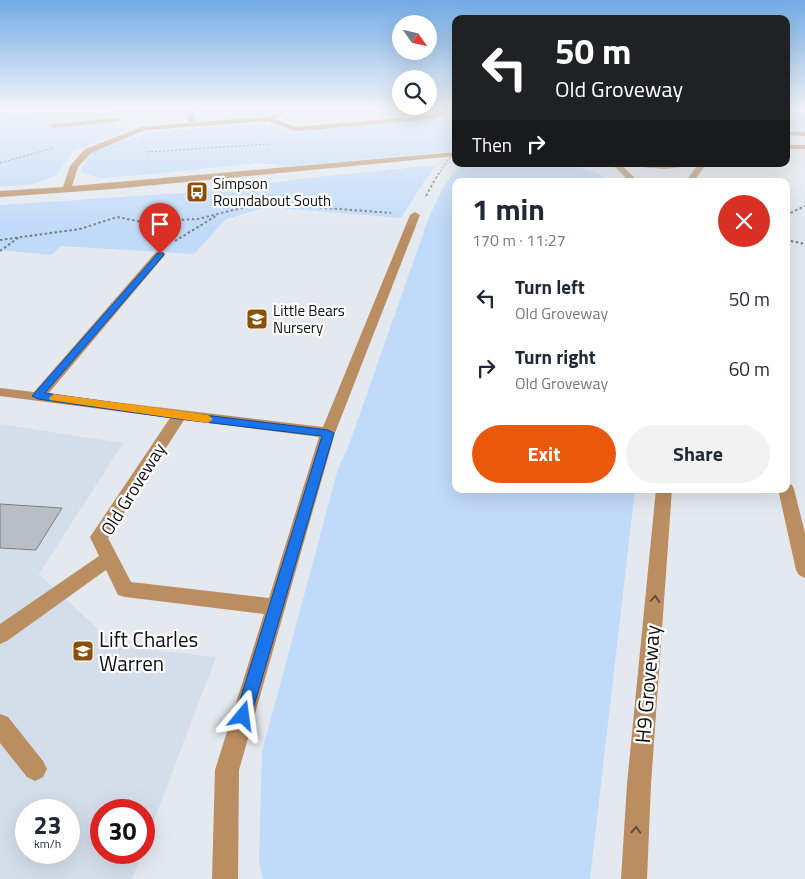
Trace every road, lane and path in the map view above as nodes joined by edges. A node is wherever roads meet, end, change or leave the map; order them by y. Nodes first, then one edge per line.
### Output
1 (94, 148) edge
2 (452, 154) edge
3 (452, 154) edge
4 (619, 167) edge
5 (700, 167) edge
6 (631, 178) edge
7 (692, 178) edge
8 (433, 183) dead end
9 (68, 189) junction
10 (0, 194) edge
11 (805, 206) edge
12 (228, 211) junction
13 (790, 213) edge
14 (416, 215) joint
15 (19, 237) junction
16 (0, 240) edge
17 (790, 241) edge
18 (805, 244) edge
19 (0, 251) edge
20 (160, 254) joint
21 (0, 392) edge
22 (38, 396) junction
23 (179, 416) junction
24 (328, 433) junction
25 (664, 493) edge
26 (787, 493) edge
27 (110, 558) junction
28 (805, 570) edge
29 (275, 607) junction
30 (0, 635) edge
31 (0, 725) edge
32 (35, 770) dead end
33 (225, 879) edge
34 (634, 879) edge

1 - 9 street
2 - 9 street
3 - 8 path, bridge
4 - 6 street
5 - 7 street
9 - 10 street
11 - 13 path
12 - 14 path
12 - 15 path
12 - 20 path
14 - 24 street
15 - 16 path
15 - 19 path
17 - 18 path
20 - 22 street
21 - 22 street
22 - 23 street
23 - 24 street
23 - 27 street, Old Groveway
24 - 29 street
34 -> 25 street, H9 Groveway
26 - 28 street
27 - 29 street, Old Groveway
27 - 30 street
29 - 33 street
31 - 32 street

